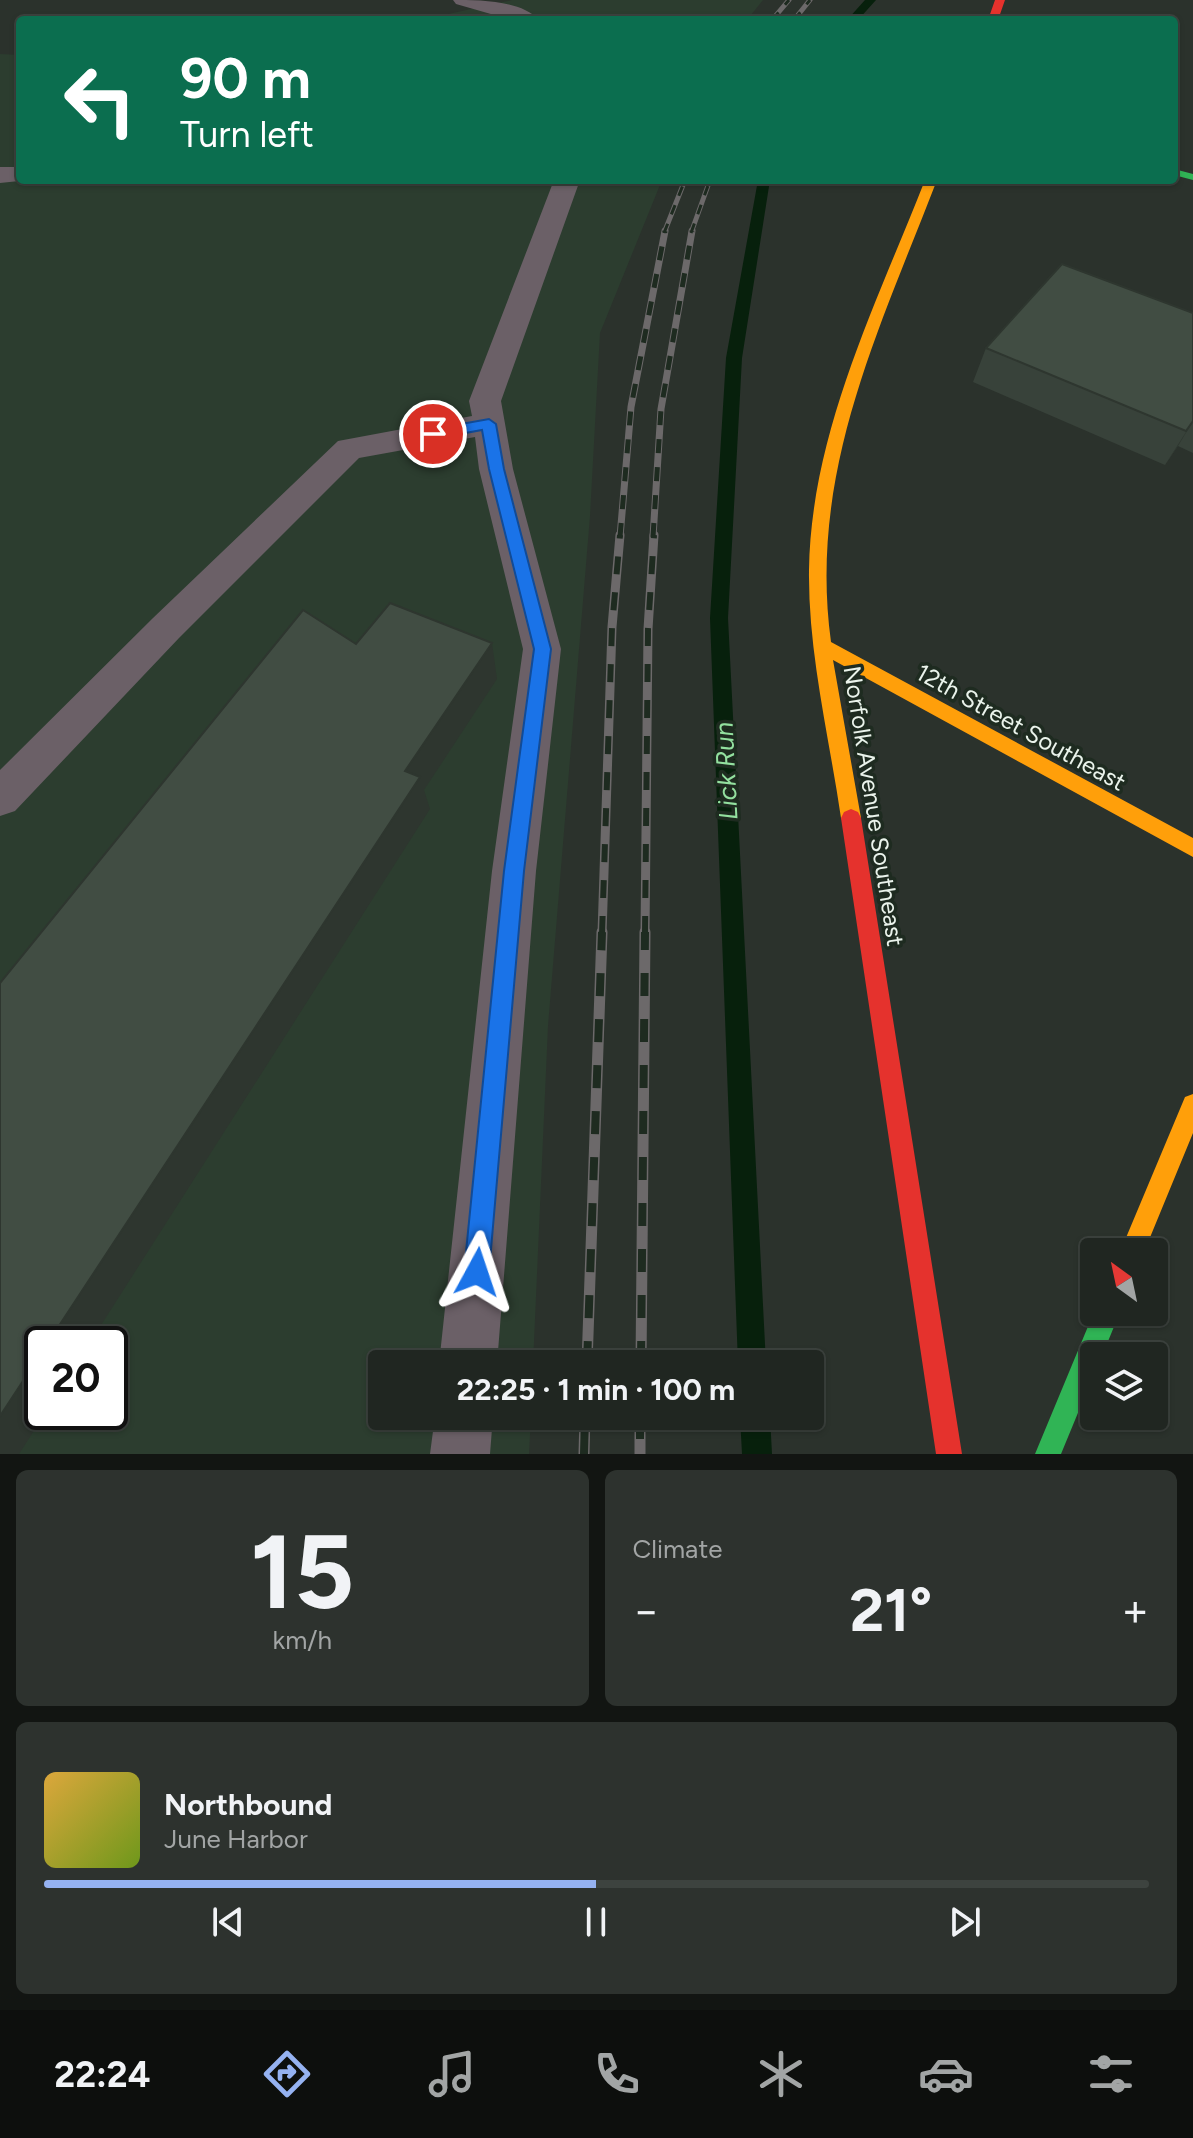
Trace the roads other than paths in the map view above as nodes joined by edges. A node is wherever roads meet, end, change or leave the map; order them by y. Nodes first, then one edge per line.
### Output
1 (463, 0) edge
2 (520, 16) edge
3 (566, 184) edge
4 (929, 184) edge
5 (489, 424) junction
6 (825, 647) junction
7 (0, 798) edge
8 (1193, 848) edge
9 (1193, 1105) edge
10 (1138, 1238) edge
11 (1101, 1326) edge
12 (469, 1350) edge
13 (463, 1430) edge
14 (460, 1454) edge
15 (949, 1454) edge
16 (1048, 1454) edge

1 - 2 lane
3 - 5 lane
4 - 6 street, Norfolk Avenue Southeast
5 - 7 lane
5 - 12 lane
6 - 8 street, 12th Street Southeast
6 - 15 street, Norfolk Avenue Southeast
9 - 10 street
11 - 16 street
13 - 14 lane

